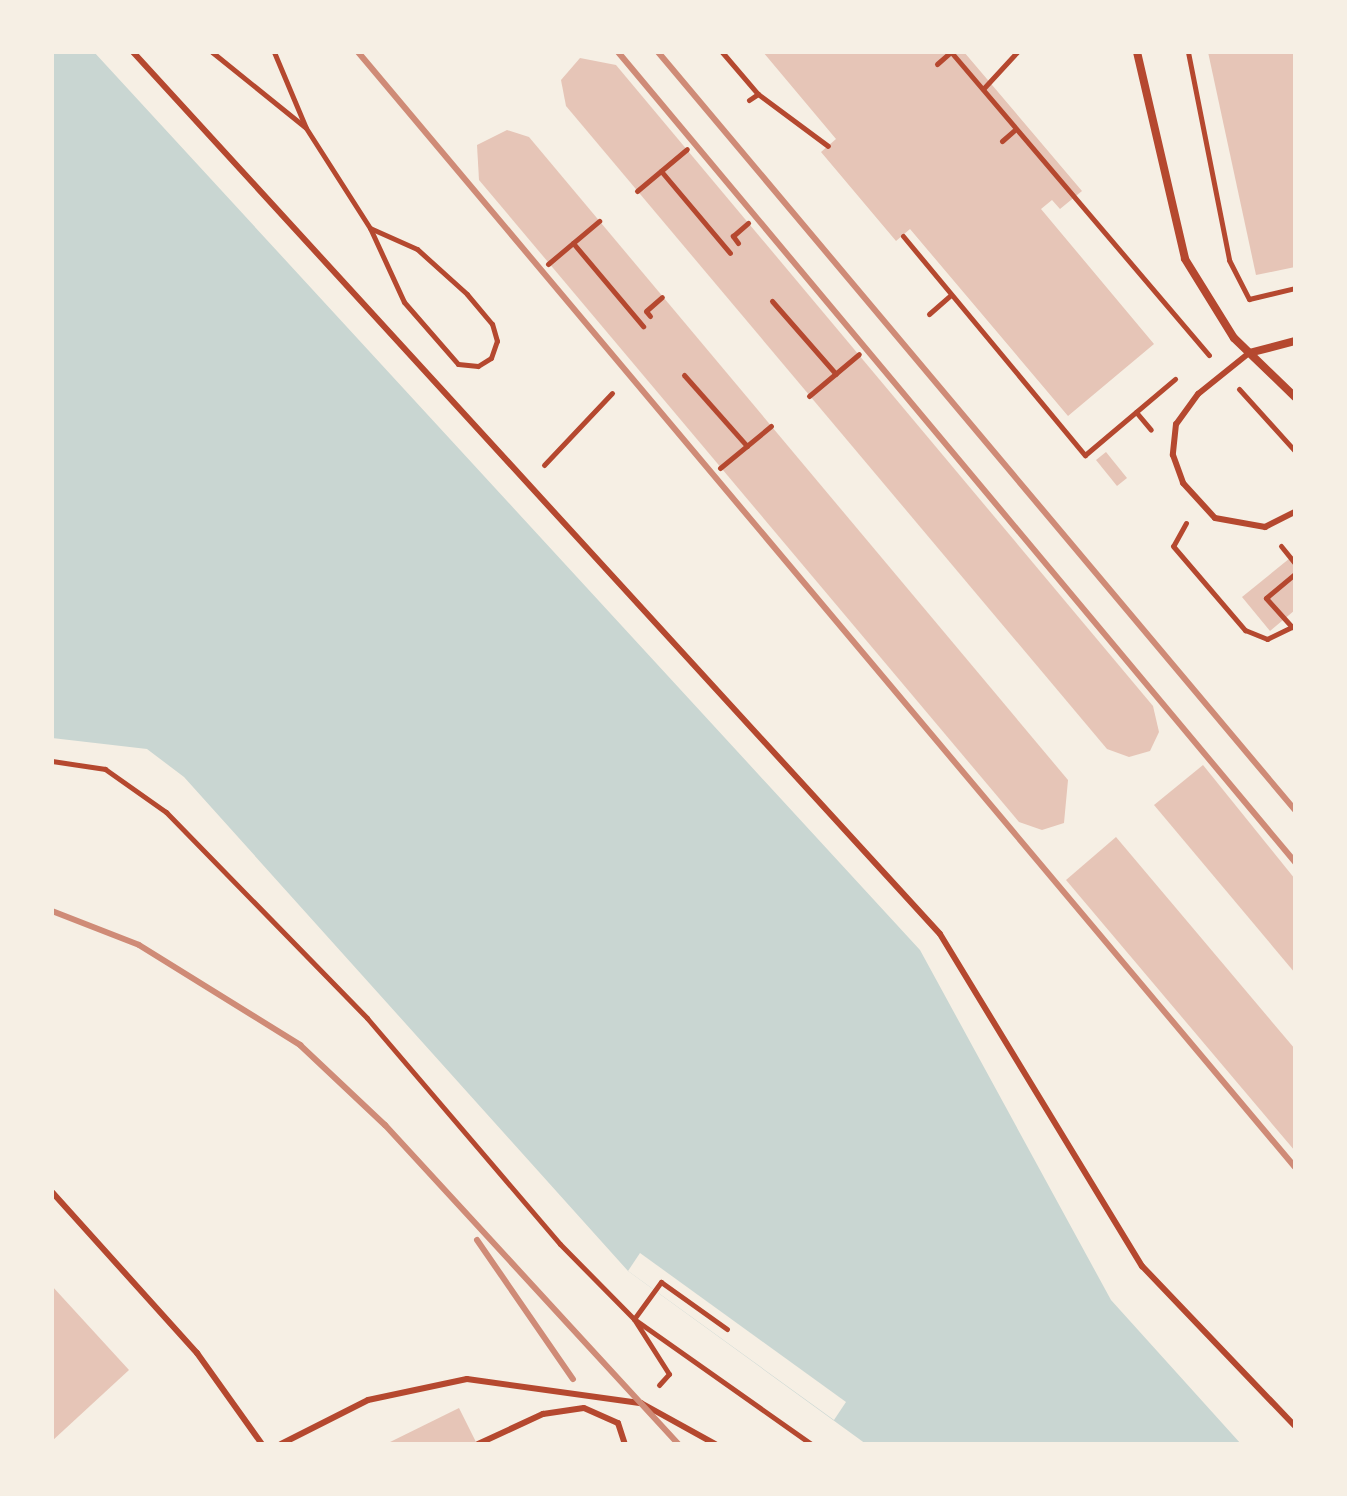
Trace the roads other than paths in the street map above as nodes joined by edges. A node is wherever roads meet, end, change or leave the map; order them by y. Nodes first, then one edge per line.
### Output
1 (133, 52) edge
2 (1137, 52) edge
3 (1295, 341) edge
4 (1249, 353) junction
5 (1295, 397) edge
6 (1295, 512) edge
7 (52, 1192) edge
8 (1295, 1426) edge
9 (262, 1444) edge
10 (281, 1444) edge
11 (478, 1444) edge
12 (625, 1444) edge
13 (715, 1444) edge

1 - 8 lane
2 - 4 street
3 - 4 street
4 - 5 street
4 - 6 lane
7 - 9 lane
10 - 13 lane
11 - 12 lane

